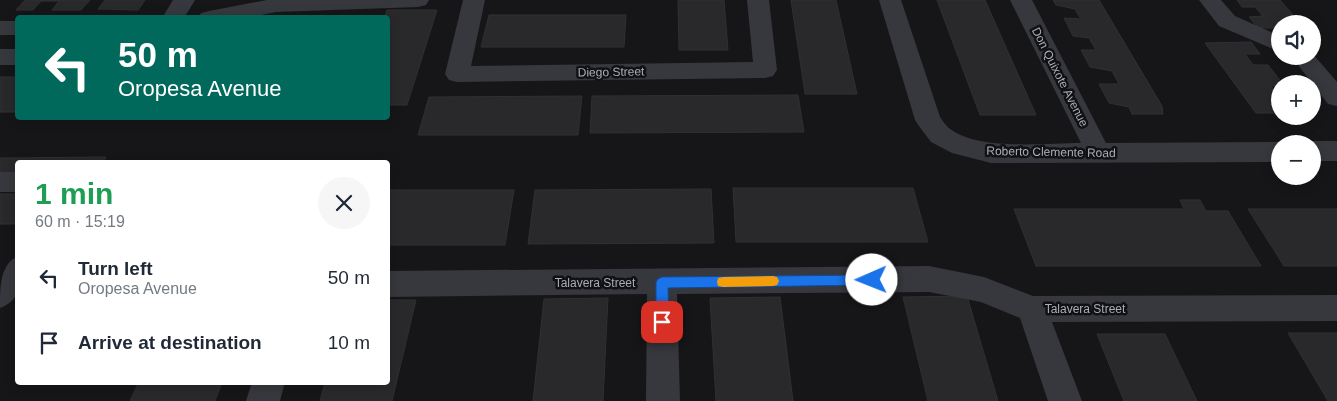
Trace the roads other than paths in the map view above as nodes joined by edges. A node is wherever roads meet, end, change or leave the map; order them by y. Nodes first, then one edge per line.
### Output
1 (184, 0) edge
2 (418, 0) edge
3 (474, 0) edge
4 (758, 0) edge
5 (890, 0) edge
6 (1021, 0) edge
7 (1210, 0) edge
8 (175, 15) edge
9 (228, 15) edge
10 (0, 28) edge
11 (15, 28) edge
12 (1271, 41) edge
13 (0, 57) edge
14 (15, 57) edge
15 (1310, 65) edge
16 (1337, 98) edge
17 (1321, 151) edge
18 (1337, 151) edge
19 (1271, 152) edge
20 (1099, 154) junction
21 (0, 182) edge
22 (15, 182) edge
23 (15, 273) edge
24 (662, 282) junction
25 (390, 284) edge
26 (0, 296) edge
27 (1337, 308) edge
28 (1032, 309) junction
29 (268, 385) edge
30 (263, 401) edge
31 (663, 401) edge
32 (1065, 401) edge

1 - 8 street
2 - 9 street
3 - 4 street, Diego Street
5 - 20 street, Roberto Clemente Road
6 - 20 street, Don Quixote Avenue
7 - 12 street
10 - 11 street
13 - 14 street
15 - 16 street
17 - 18 street
19 - 20 street, Roberto Clemente Road
21 - 22 street
23 - 26 street
24 - 25 street, Talavera Street
24 - 28 street, Talavera Street
24 - 31 street
27 - 28 street, Talavera Street
28 - 32 street
29 - 30 street

